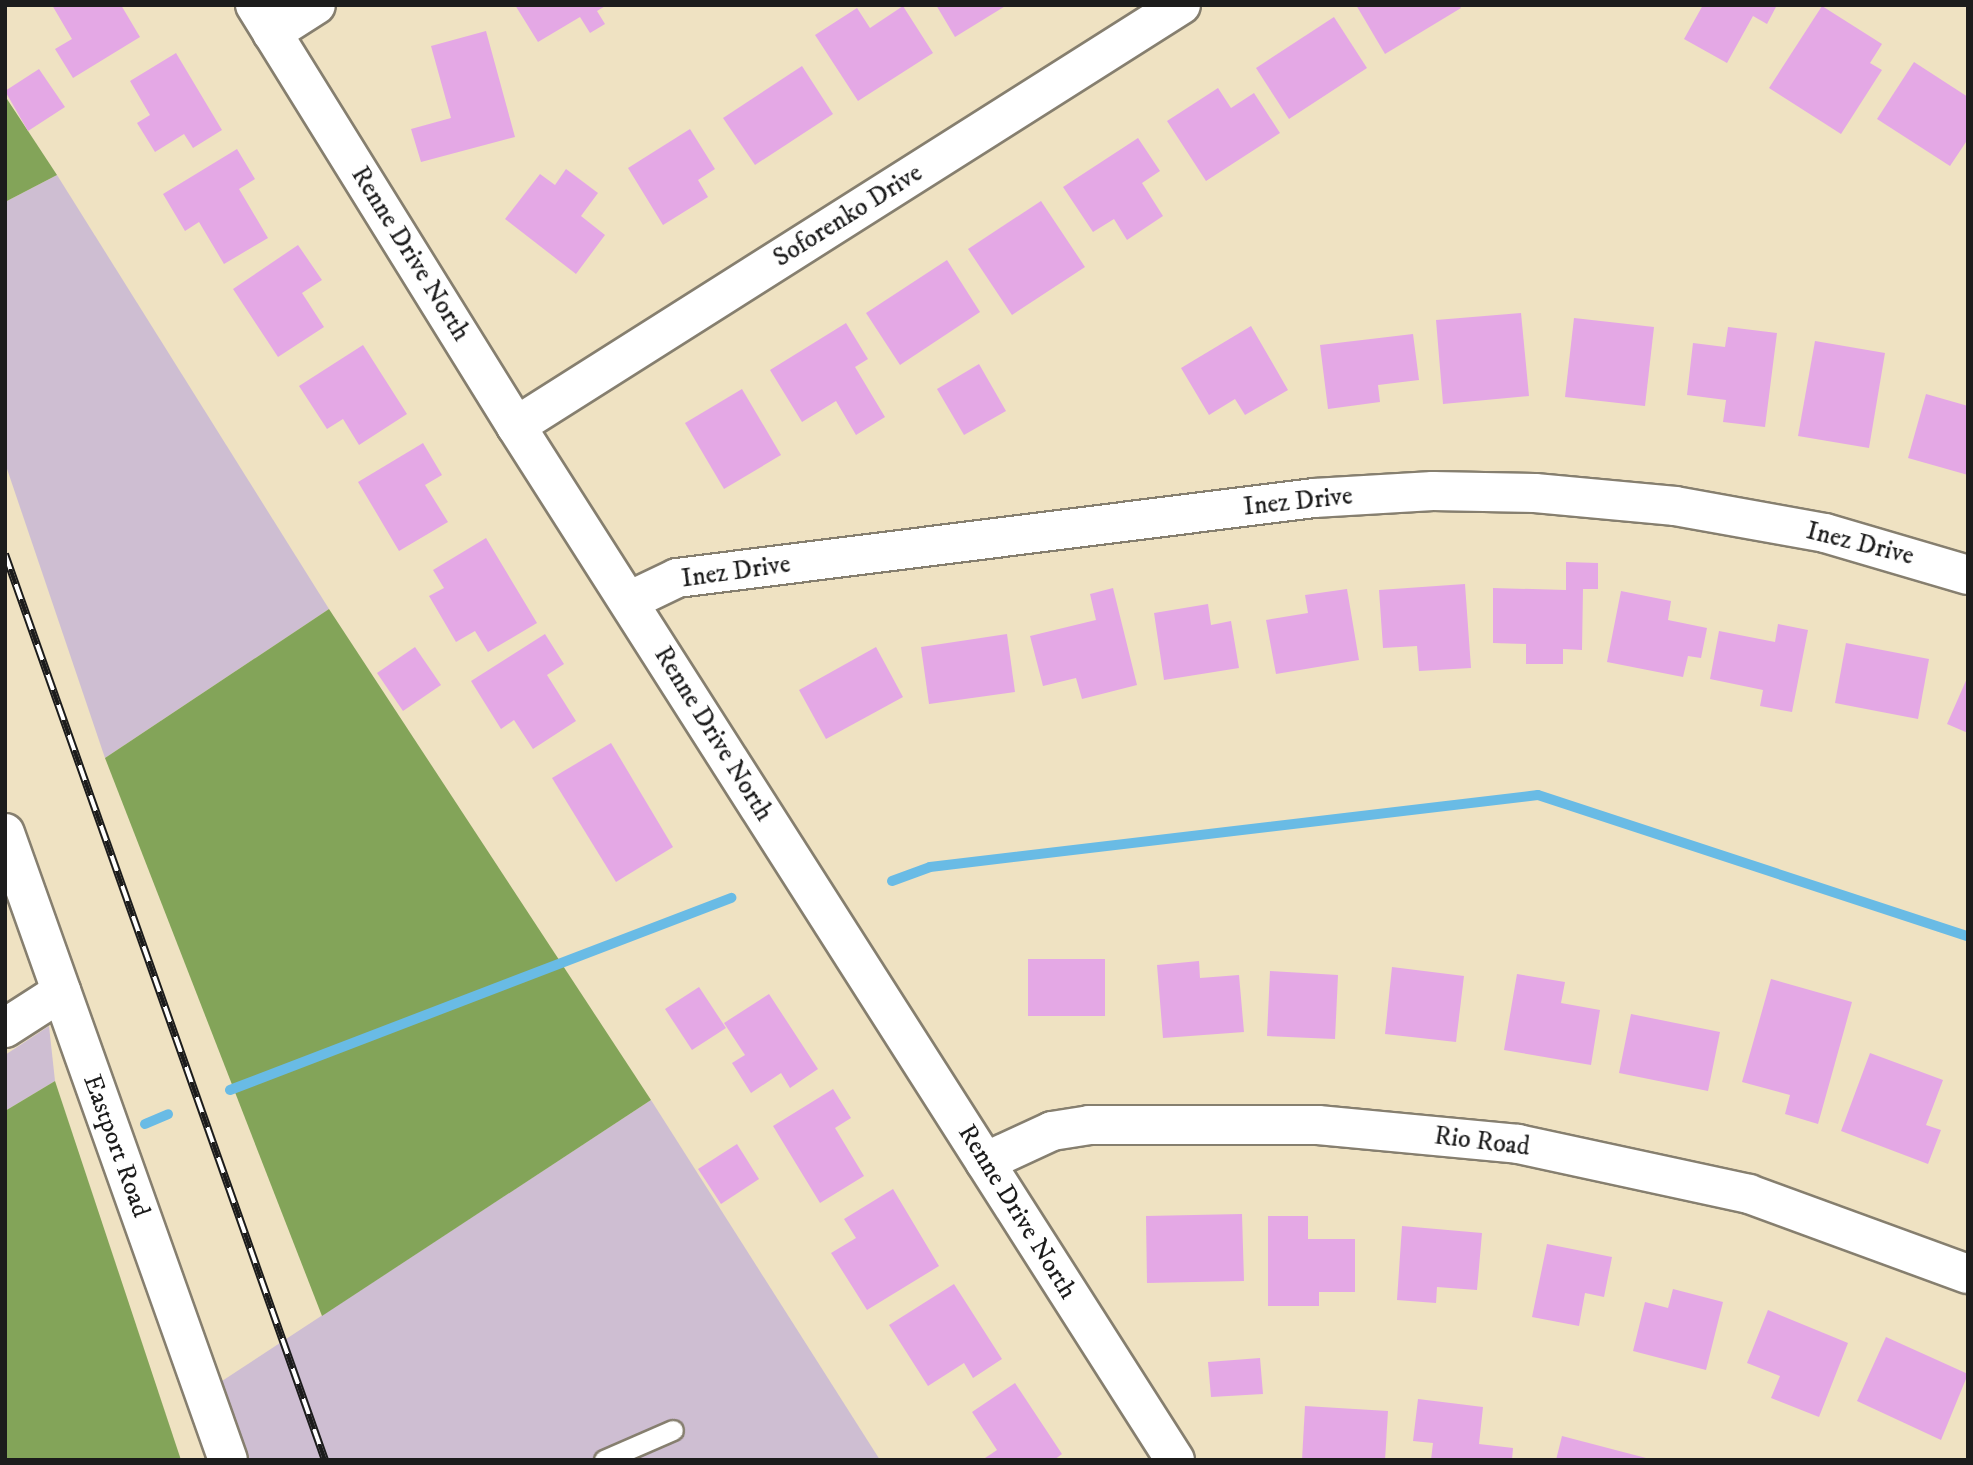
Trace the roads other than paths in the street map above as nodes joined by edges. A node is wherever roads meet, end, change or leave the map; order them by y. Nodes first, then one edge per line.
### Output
1 (316, 5) edge
2 (1181, 5) edge
3 (264, 19) edge
4 (516, 426) junction
5 (1968, 575) edge
6 (629, 601) junction
7 (5, 833) edge
8 (61, 992) junction
9 (5, 1028) edge
10 (985, 1162) junction
11 (1968, 1274) edge
12 (673, 1430) dead end
13 (228, 1460) edge
14 (604, 1460) edge
15 (1175, 1460) edge

1 - 3 street
2 - 4 street, Soforenko Drive
3 - 4 street, Renne Drive North
4 - 6 street, Renne Drive North
5 - 6 street, Inez Drive
6 - 10 street, Renne Drive North
7 - 8 street, Eastport Road
8 - 9 street
8 - 13 street, Eastport Road
10 - 11 street, Rio Road
10 - 15 street, Renne Drive North
12 - 14 lane

